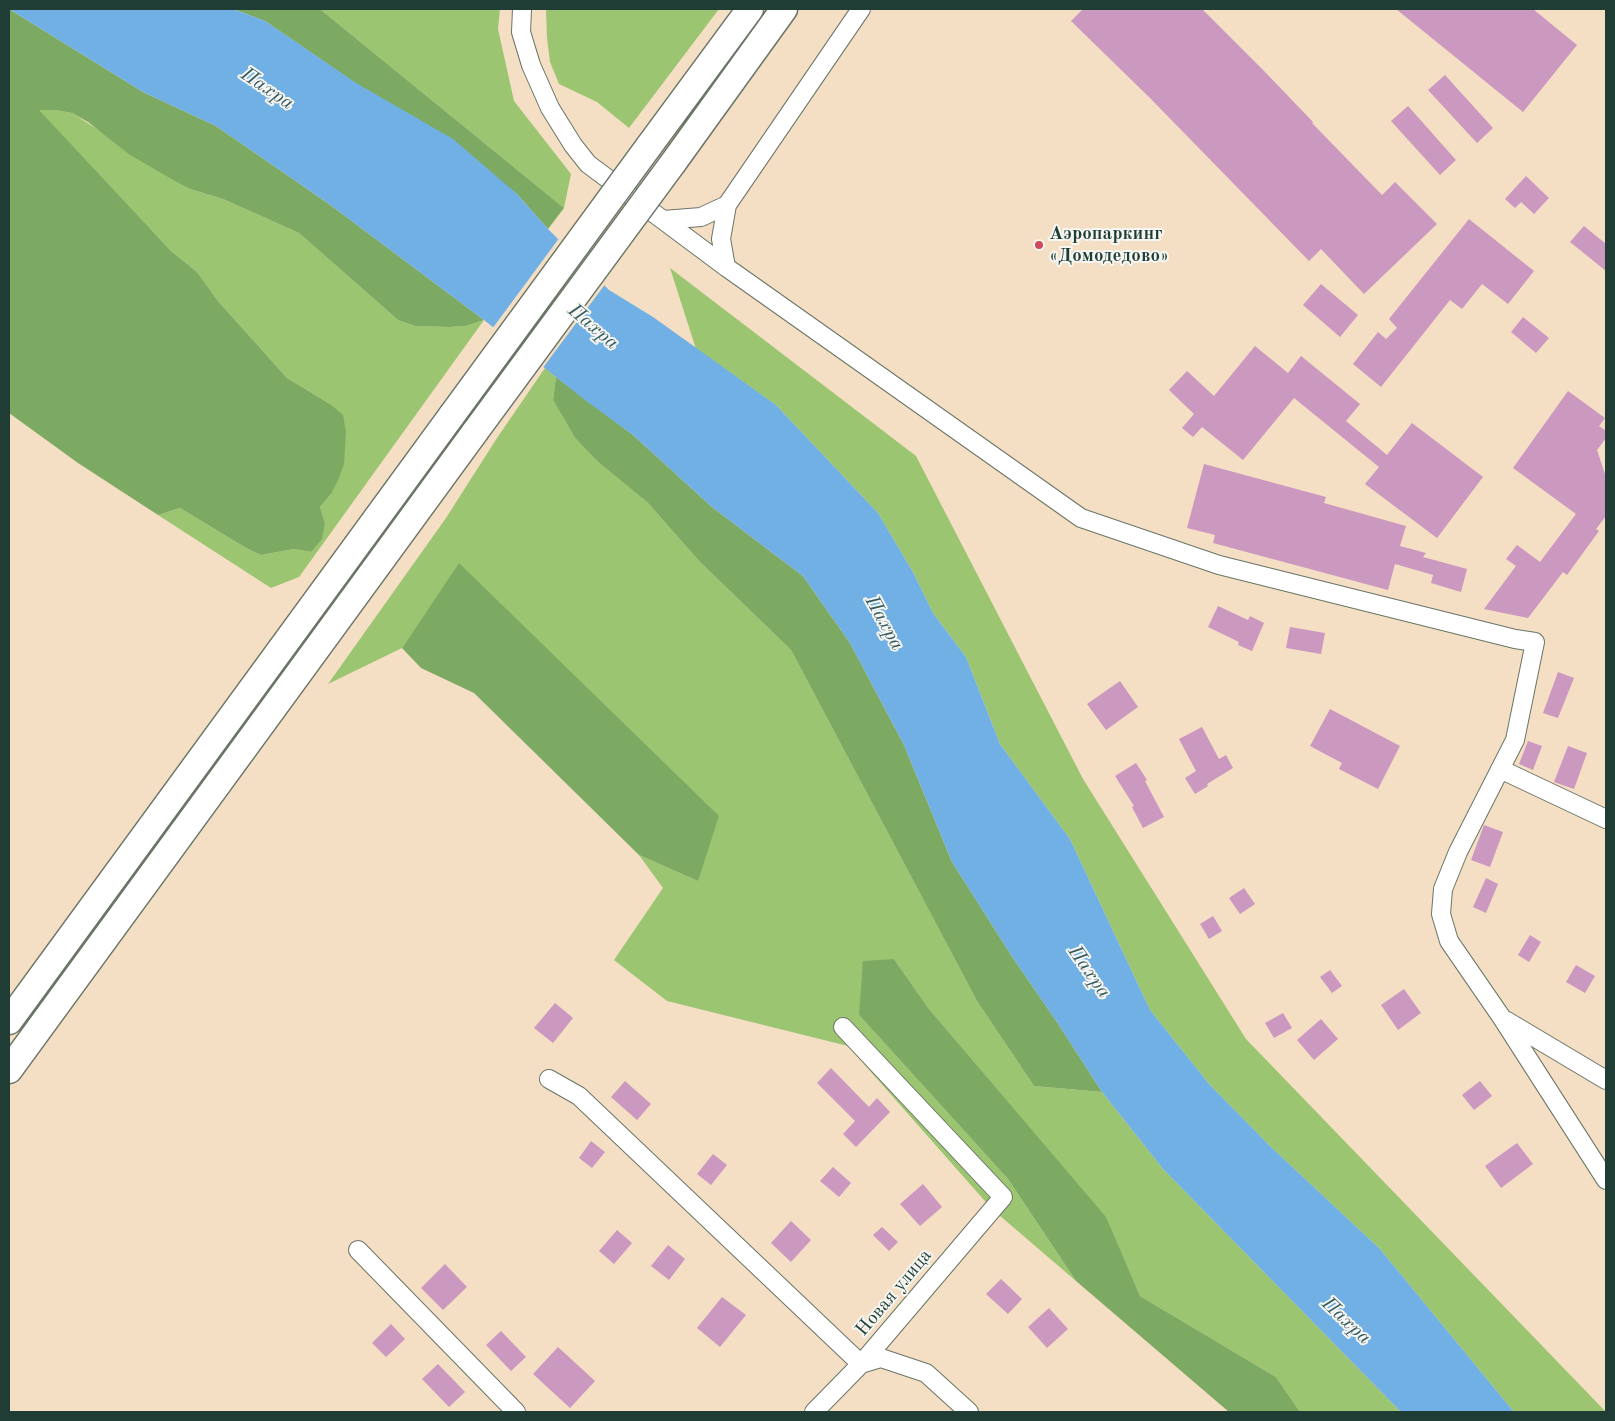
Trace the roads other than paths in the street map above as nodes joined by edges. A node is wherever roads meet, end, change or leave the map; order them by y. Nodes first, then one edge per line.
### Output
1 (522, 9) edge
2 (750, 9) edge
3 (784, 9) edge
4 (861, 9) edge
5 (727, 206) junction
6 (663, 220) junction
7 (726, 267) junction
8 (1500, 769) junction
9 (1606, 819) edge
10 (1502, 1018) junction
11 (9, 1021) edge
12 (842, 1028) dead end
13 (9, 1070) edge
14 (549, 1078) dead end
15 (1606, 1080) edge
16 (1606, 1180) edge
17 (358, 1250) dead end
18 (861, 1364) junction
19 (516, 1412) edge
20 (814, 1412) edge
21 (969, 1412) edge

1 - 6 street
2 - 11 highway, bridge
3 - 13 highway, bridge
4 - 5 street
5 - 6 street
5 - 7 street
6 - 7 street
7 - 8 street
8 - 9 street
8 - 10 street
10 - 15 street
10 - 16 street
12 - 18 street, Новая улица
14 - 18 street
17 - 19 street
18 - 20 street, Новая улица
18 - 21 street

